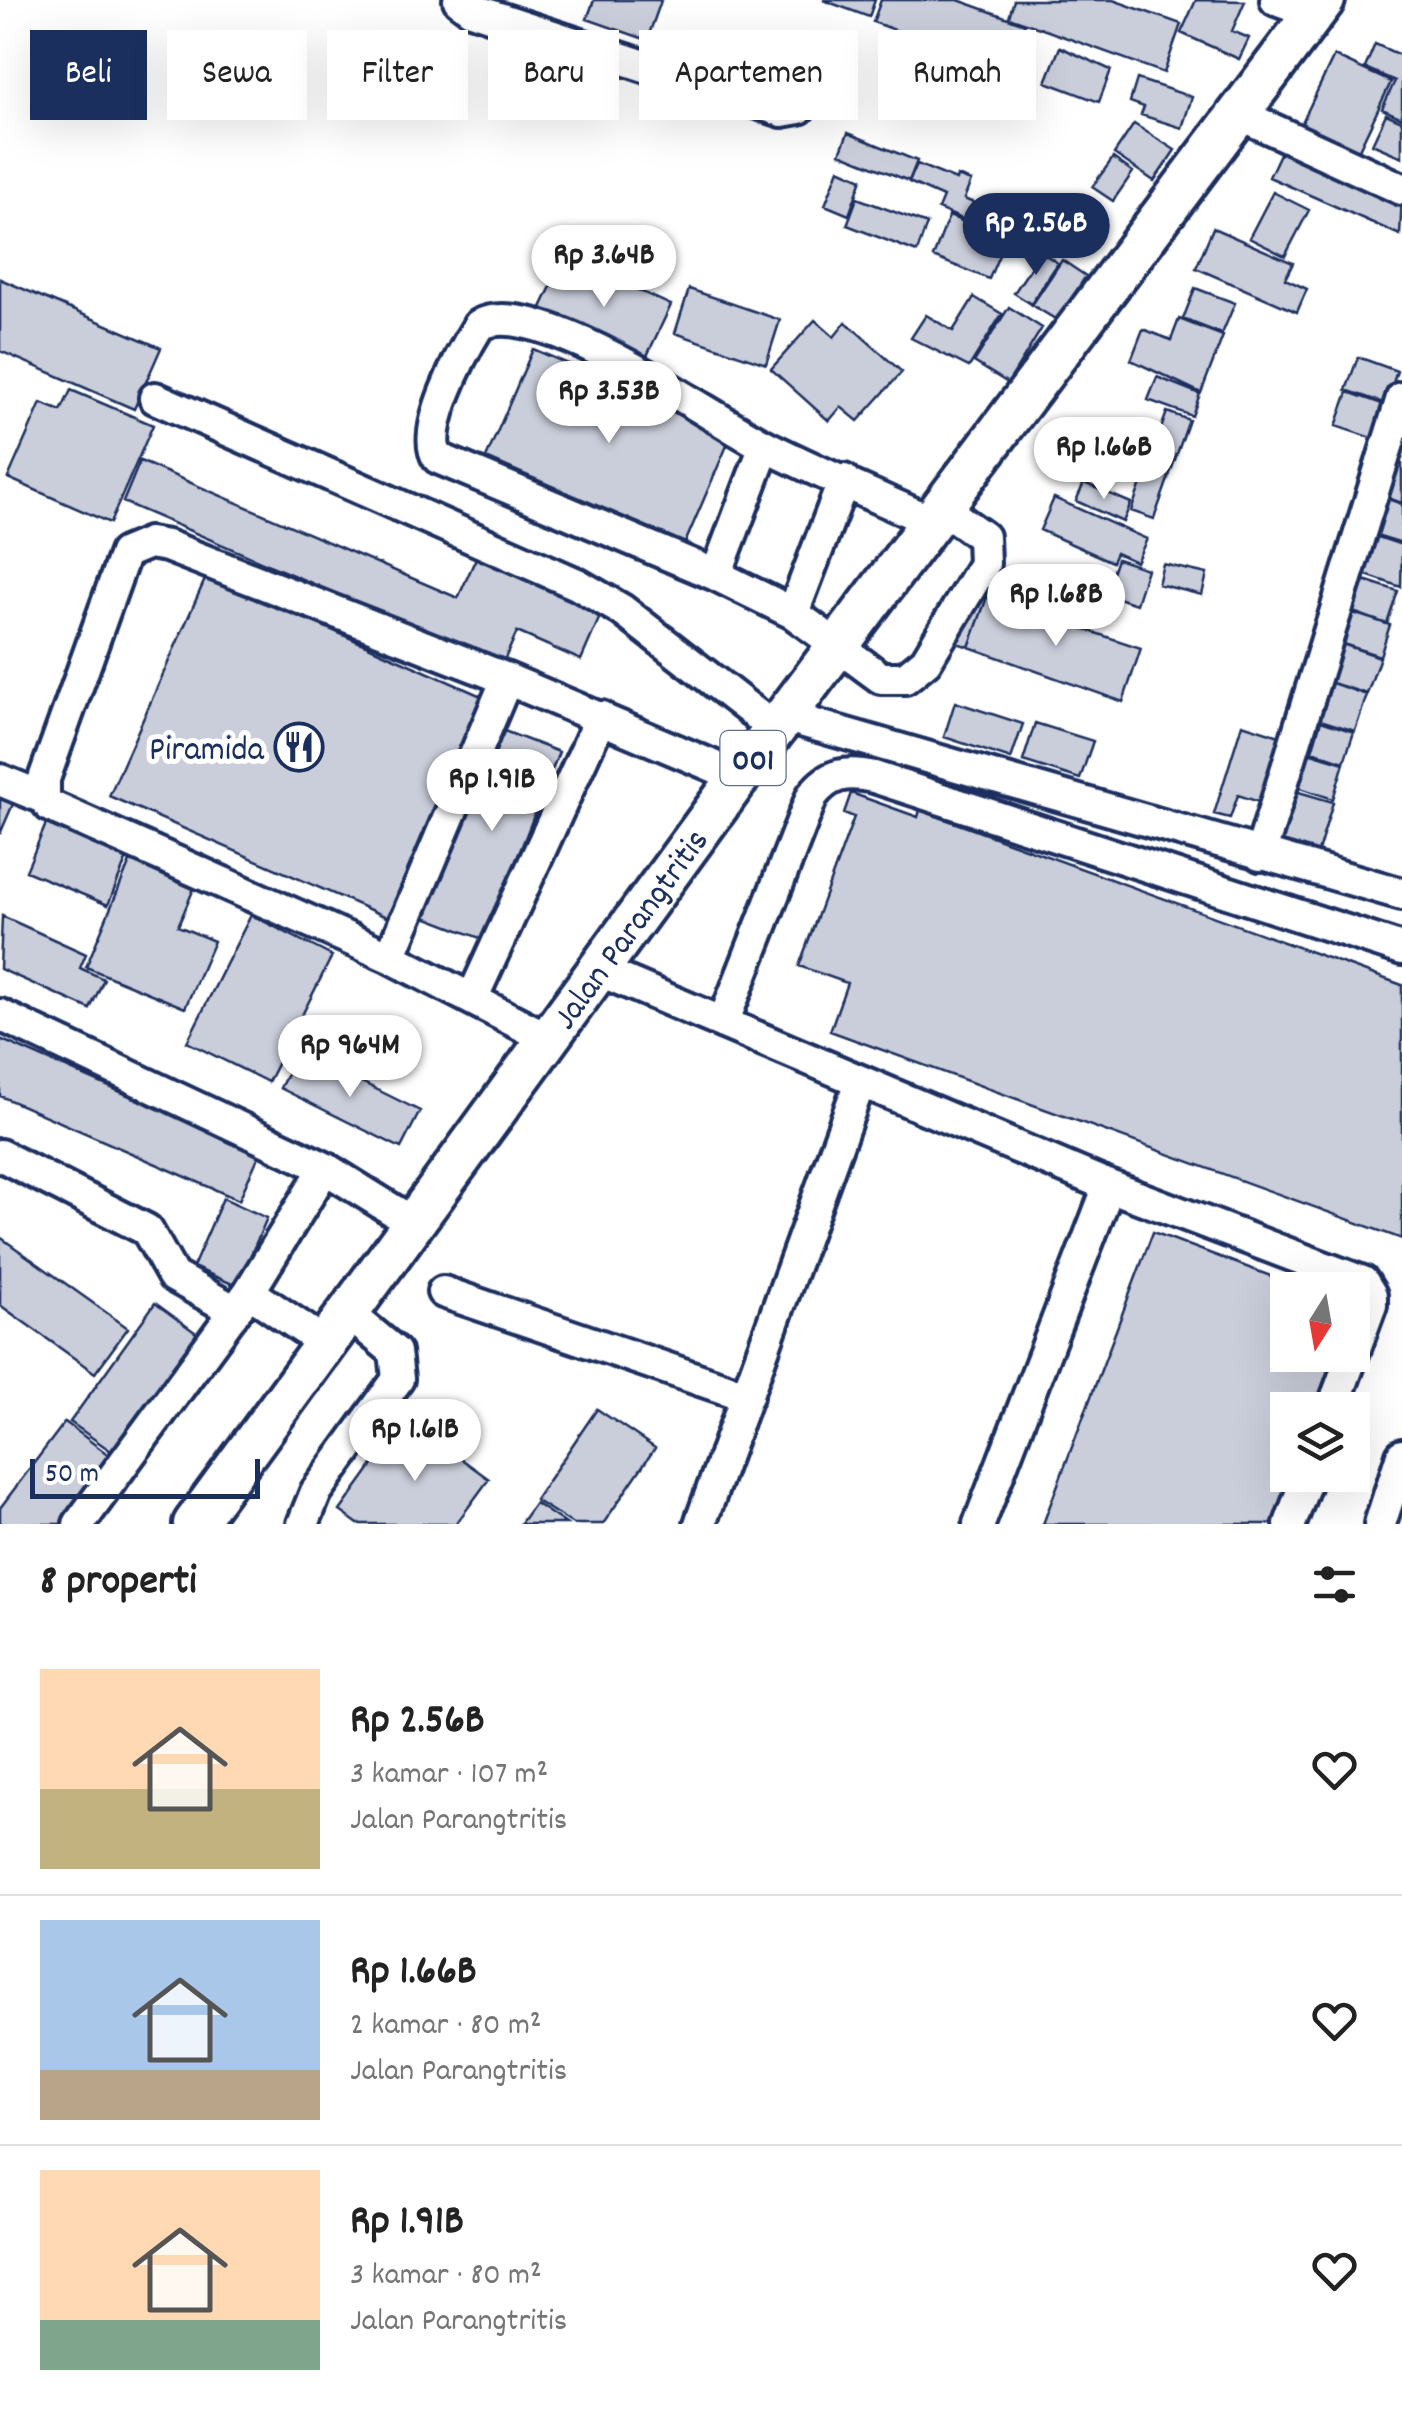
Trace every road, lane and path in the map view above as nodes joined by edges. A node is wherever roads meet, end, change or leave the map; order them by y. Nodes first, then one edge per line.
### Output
1 (459, 0) edge
2 (1276, 0) edge
3 (1319, 7) edge
4 (639, 64) edge
5 (1241, 114) junction
6 (1402, 189) edge
7 (155, 398) dead end
8 (1402, 398) edge
9 (765, 446) junction
10 (844, 480) junction
11 (939, 516) junction
12 (716, 575) junction
13 (793, 613) junction
14 (837, 648) junction
15 (508, 679) junction
16 (601, 717) junction
17 (780, 722) junction
18 (739, 777) junction
19 (0, 780) edge
20 (44, 798) junction
21 (1260, 855) junction
22 (1402, 894) edge
23 (1402, 948) edge
24 (390, 957) junction
25 (598, 970) junction
26 (472, 999) junction
27 (0, 1015) edge
28 (723, 1023) junction
29 (549, 1038) junction
30 (860, 1082) junction
31 (0, 1156) edge
32 (325, 1168) junction
33 (1109, 1186) junction
34 (414, 1224) junction
35 (443, 1292) dead end
36 (242, 1302) junction
37 (338, 1329) junction
38 (1339, 1392) edge
39 (747, 1396) junction
40 (1402, 1455) edge
41 (1302, 1492) edge
42 (79, 1524) edge
43 (194, 1524) edge
44 (303, 1524) edge
45 (700, 1524) edge
46 (979, 1524) edge
47 (1290, 1524) edge
48 (1380, 1524) edge

1 - 4 street
2 - 3 street
3 - 5 main road, Jalan Parangtritis / 001
5 - 6 street
5 - 11 main road, Jalan Parangtritis / 001
7 - 17 street
8 - 21 street
9 - 10 street
9 - 12 street
9 - 12 street
10 - 11 street
10 - 13 street
11 - 14 main road, Jalan Parangtritis / 001
11 - 14 street
12 - 13 street
13 - 14 street
14 - 17 main road, Jalan Parangtritis / 001
15 - 16 street
15 - 20 street
15 - 24 street
16 - 18 street
16 - 26 street
17 - 18 main road, Jalan Parangtritis / 001
17 - 21 street
18 - 25 main road, Jalan Parangtritis / 001
19 - 20 street
20 - 24 street
21 - 22 street
23 - 28 street
24 - 26 street
25 - 28 street
25 - 29 main road, Jalan Parangtritis / 001
26 - 29 street
27 - 32 street
28 - 30 street
29 - 34 main road, Jalan Parangtritis / 001
30 - 33 street
30 - 39 street
31 - 36 street
32 - 34 street
32 - 36 street
33 - 38 street
33 - 46 street
34 - 37 main road, Jalan Parangtritis / 001
35 - 39 street
36 - 37 street
36 - 42 street
37 - 43 main road, Jalan Parangtritis / 001
37 - 44 street
39 - 45 street
40 - 48 street
41 - 47 street

